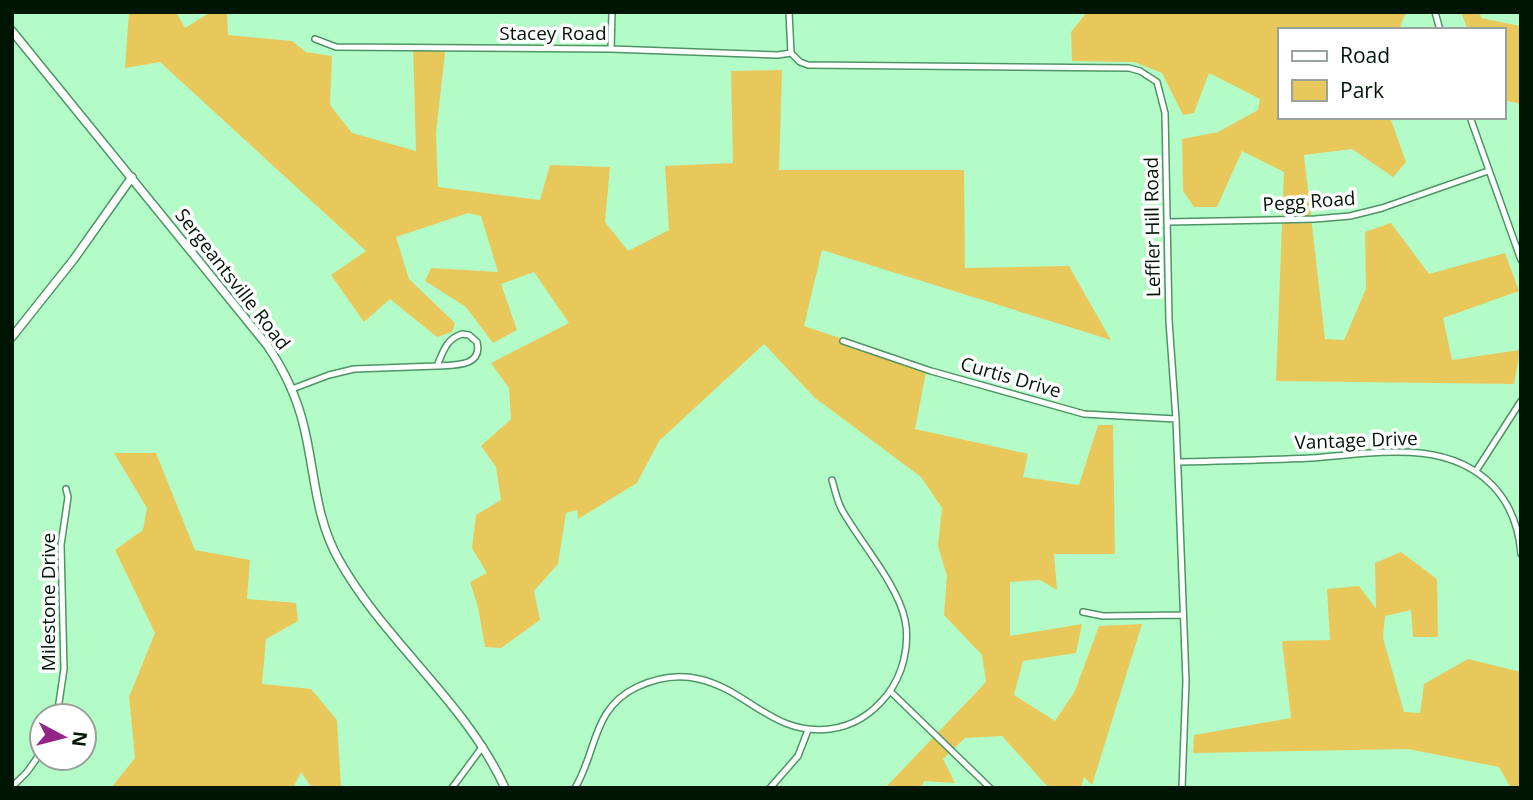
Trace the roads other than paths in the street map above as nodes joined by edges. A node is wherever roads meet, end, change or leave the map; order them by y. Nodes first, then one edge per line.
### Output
1 (612, 12) edge
2 (789, 12) edge
3 (12, 31) edge
4 (315, 39) dead end
5 (611, 49) junction
6 (791, 53) junction
7 (1471, 119) edge
8 (1488, 171) junction
9 (132, 177) junction
10 (1168, 222) junction
11 (1521, 260) edge
12 (12, 337) edge
13 (843, 341) dead end
14 (437, 366) junction
15 (292, 389) junction
16 (1521, 401) edge
17 (1176, 418) junction
18 (1178, 463) junction
19 (1476, 471) junction
20 (832, 480) dead end
21 (66, 489) dead end
22 (1521, 554) edge
23 (1083, 612) dead end
24 (1183, 615) junction
25 (890, 691) junction
26 (59, 702) edge
27 (808, 730) junction
28 (483, 746) junction
29 (28, 771) edge
30 (12, 787) edge
31 (452, 788) edge
32 (505, 788) edge
33 (575, 788) edge
34 (770, 788) edge
35 (989, 788) edge
36 (1182, 788) edge

1 - 5 street
2 - 6 street
3 - 9 main road, Sergeantsville Road
4 - 5 street, Stacey Road
5 - 6 street, Stacey Road
6 - 10 street, Leffler Hill Road
7 - 8 street
8 - 10 street, Pegg Road
8 - 11 street
9 - 12 main road
9 - 15 main road, Sergeantsville Road
10 - 17 street, Leffler Hill Road
13 - 17 street, Curtis Drive
14 - 14 street
14 - 15 street
15 - 28 main road, Sergeantsville Road
16 - 19 street
17 - 18 street, Leffler Hill Road
18 - 19 street, Vantage Drive
18 - 24 street, Leffler Hill Road
19 - 22 street, Vantage Drive
20 - 25 street
21 - 26 street, Milestone Drive
23 - 24 street
24 - 36 street, Leffler Hill Road
25 - 27 street
25 - 35 street
27 - 33 street
27 - 34 street
28 - 31 street
28 - 32 main road, Sergeantsville Road
29 - 30 street

